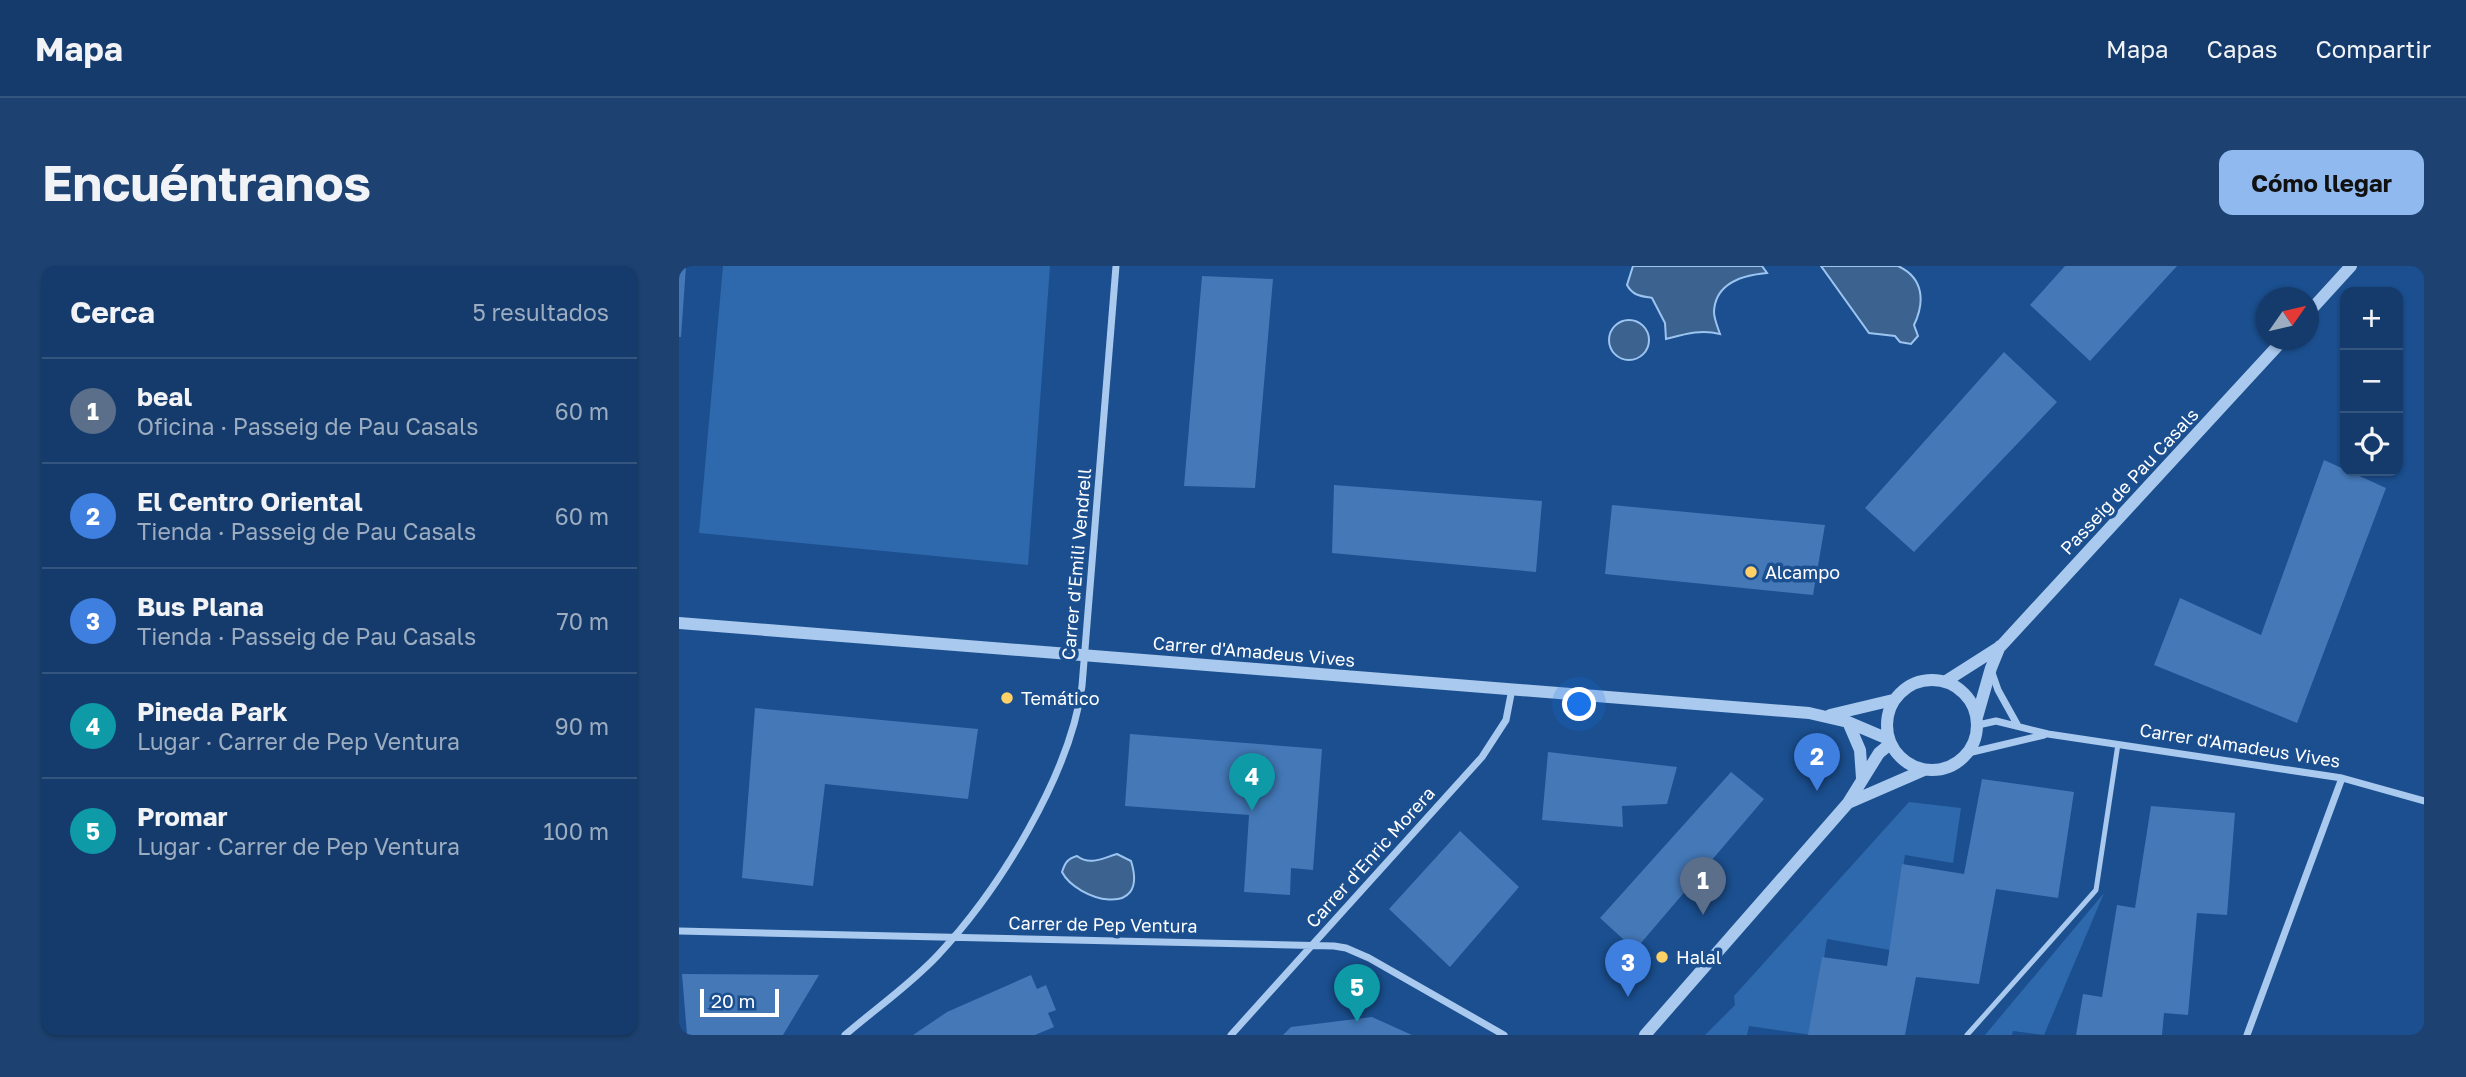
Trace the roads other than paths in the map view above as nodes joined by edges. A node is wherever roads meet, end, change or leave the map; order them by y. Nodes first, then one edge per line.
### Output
1 (1116, 266) edge
2 (2351, 266) edge
3 (2319, 300) edge
4 (2274, 350) edge
5 (679, 622) edge
6 (2001, 646) junction
7 (1085, 655) junction
8 (1991, 668) junction
9 (1946, 681) junction
10 (1512, 689) junction
11 (1893, 700) junction
12 (1826, 716) junction
13 (1977, 721) junction
14 (1848, 722) junction
15 (2018, 726) junction
16 (2048, 734) junction
17 (1889, 741) junction
18 (2118, 744) junction
19 (1968, 752) junction
20 (1924, 770) junction
21 (2342, 778) junction
22 (1862, 781) junction
23 (2424, 801) edge
24 (1848, 803) junction
25 (679, 931) edge
26 (954, 937) junction
27 (1313, 945) junction
28 (845, 1035) edge
29 (1231, 1035) edge
30 (1504, 1035) edge
31 (1644, 1035) edge
32 (1967, 1035) edge
33 (2247, 1035) edge

1 - 7 street, Carrer d'Emili Vendrell
2 - 3 street
4 - 6 street, Passeig de Pau Casals
5 - 7 street, Carrer d'Amadeus Vives
6 - 8 street, Passeig de Pau Casals
6 - 9 street, Passeig de Pau Casals
7 - 10 street, Carrer d'Amadeus Vives
7 - 26 street, Carrer d'Emili Vendrell
8 - 13 street, Passeig de Pau Casals
8 - 15 street
9 - 11 street
9 - 13 street
10 - 12 street, Carrer d'Amadeus Vives
10 - 27 street, Carrer d'Enric Morera
11 - 12 street, Carrer d'Amadeus Vives
11 - 17 street
12 - 14 street, Carrer d'Amadeus Vives
13 - 15 street, Carrer d'Amadeus Vives
13 - 19 street
14 - 17 street, Carrer d'Amadeus Vives
14 - 22 street
15 - 16 street, Carrer d'Amadeus Vives
16 - 18 street, Carrer d'Amadeus Vives
16 - 19 street, Carrer d'Amadeus Vives
17 - 20 street
17 - 22 street
18 - 21 street, Carrer d'Amadeus Vives
18 - 32 lane
19 - 20 street
20 - 24 street
21 - 23 street, Carrer d'Amadeus Vives
21 - 33 street
22 - 24 street
24 - 31 street
25 - 26 street, Carrer de Pep Ventura
26 - 27 street, Carrer de Pep Ventura
26 - 28 street, Carrer d'Emili Vendrell
27 - 29 street, Carrer d'Enric Morera
27 - 30 street, Carrer de Pep Ventura

